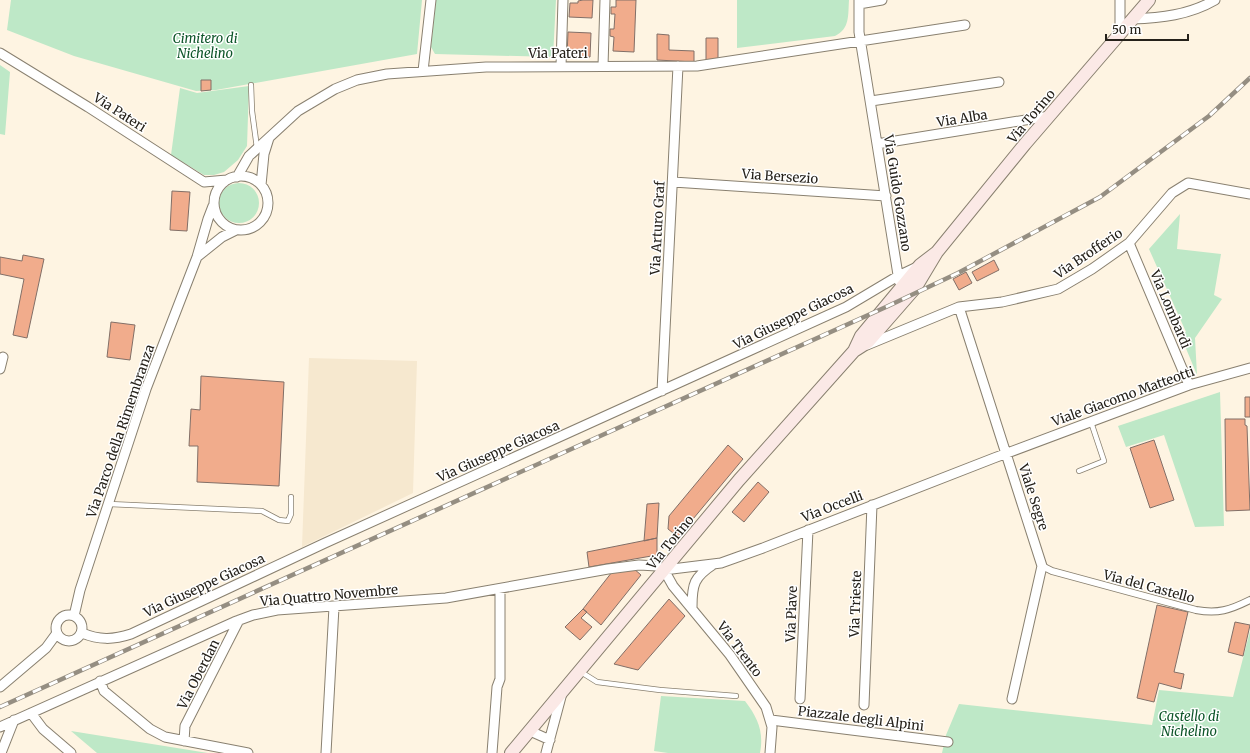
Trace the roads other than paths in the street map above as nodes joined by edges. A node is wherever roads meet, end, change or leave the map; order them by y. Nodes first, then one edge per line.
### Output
1 (431, 0) edge
2 (563, 0) edge
3 (605, 0) edge
4 (882, 0) edge
5 (1120, 0) edge
6 (1149, 0) edge
7 (1215, 0) edge
8 (859, 2) edge
9 (1132, 19) junction
10 (965, 25) dead end
11 (1120, 34) junction
12 (861, 40) junction
13 (0, 53) edge
14 (560, 66) junction
15 (603, 66) junction
16 (678, 66) junction
17 (423, 71) junction
18 (999, 82) dead end
19 (251, 85) dead end
20 (871, 101) junction
21 (1050, 116) junction
22 (271, 134) junction
23 (877, 144) junction
24 (257, 148) junction
25 (236, 176) junction
26 (227, 180) junction
27 (204, 182) junction
28 (673, 182) junction
29 (261, 185) junction
30 (1250, 194) edge
31 (214, 196) junction
32 (886, 196) junction
33 (214, 206) junction
34 (236, 230) junction
35 (1129, 243) junction
36 (938, 252) junction
37 (197, 257) junction
38 (920, 265) junction
39 (898, 276) junction
40 (900, 288) junction
41 (959, 307) junction
42 (878, 337) junction
43 (854, 351) junction
44 (3, 357) dead end
45 (1250, 368) edge
46 (0, 369) edge
47 (1189, 385) junction
48 (662, 391) junction
49 (1091, 422) junction
50 (1006, 453) junction
51 (1079, 471) dead end
52 (291, 497) dead end
53 (109, 504) junction
54 (872, 505) junction
55 (808, 530) junction
56 (714, 564) junction
57 (1042, 566) junction
58 (664, 570) junction
59 (500, 589) junction
60 (1250, 600) edge
61 (334, 607) junction
62 (692, 607) junction
63 (74, 616) junction
64 (240, 620) junction
65 (57, 632) junction
66 (82, 633) junction
67 (66, 641) junction
68 (46, 648) junction
69 (581, 672) junction
70 (100, 681) junction
71 (0, 687) edge
72 (562, 693) junction
73 (736, 696) dead end
74 (800, 699) dead end
75 (1012, 699) dead end
76 (864, 705) dead end
77 (31, 713) junction
78 (14, 720) junction
79 (771, 720) junction
80 (0, 727) edge
81 (530, 731) junction
82 (550, 740) junction
83 (184, 741) junction
84 (948, 742) dead end
85 (1, 753) edge
86 (71, 753) edge
87 (248, 753) edge
88 (326, 753) edge
89 (492, 753) edge
90 (511, 753) edge
91 (546, 753) edge
92 (770, 753) edge

1 - 17 street
2 - 14 street
3 - 15 street
4 - 8 street, Via Guido Gozzano
5 - 11 street
6 - 9 main road, Via Torino
7 - 9 street
8 - 12 street, Via Guido Gozzano
9 - 11 main road, Via Torino
10 - 12 street
11 - 21 main road, Via Torino
12 - 16 street, Via Pateri
12 - 20 street, Via Guido Gozzano
13 - 27 street, Via Pateri
14 - 15 street, Via Pateri
14 - 17 street, Via Pateri
15 - 16 street, Via Pateri
16 - 28 street, Via Arturo Graf
17 - 22 street, Via Pateri
18 - 20 street
19 - 24 lane
20 - 23 street, Via Guido Gozzano
21 - 23 street, Via Alba
21 - 36 main road, Via Torino
22 - 24 street, Via Pateri
22 - 29 street
23 - 32 street, Via Guido Gozzano
24 - 25 street, Via Pateri
25 - 26 street
25 - 29 street
26 - 27 street
26 - 31 street
27 - 31 street
28 - 32 street, Via Bersezio
28 - 48 street, Via Arturo Graf
29 - 34 street
30 - 35 street, Via Brofferio
31 - 33 street
32 - 39 street, Via Guido Gozzano
33 - 34 street
33 - 37 street, Via Parco della Rimembranza
34 - 37 street, Via Parco della Rimembranza
35 - 41 street, Via Brofferio
35 - 47 street, Via Lombardi
36 - 38 main road, Via Torino
36 - 42 main road, Via Torino
37 - 53 street, Via Parco della Rimembranza
38 - 39 street, Via Giuseppe Giacosa
38 - 40 main road, Via Torino
39 - 40 street, Via Guido Gozzano
39 - 48 street, Via Giuseppe Giacosa
40 - 43 main road, Via Torino
41 - 42 street, Via Brofferio
41 - 50 street, Viale Segre
42 - 43 main road, Via Torino
43 - 58 main road, Via Torino
44 - 46 street
45 - 47 street, Viale Giacomo Matteotti
47 - 49 street, Viale Giacomo Matteotti
48 - 66 street, Via Giuseppe Giacosa
49 - 50 street, Viale Giacomo Matteotti
49 - 51 lane
50 - 54 street, Via Occelli
50 - 57 street, Viale Segre
52 - 53 lane
53 - 63 street, Via Parco della Rimembranza
54 - 55 street, Via Occelli
54 - 76 street, Via Trieste
55 - 56 street, Via Occelli
55 - 74 street, Via Piave
56 - 58 street, Via Occelli
56 - 62 street
57 - 60 street, Via del Castello
57 - 75 street
58 - 59 street, Via Quattro Novembre
58 - 62 street, Via Trento
58 - 69 main road, Via Torino
59 - 61 street, Via Quattro Novembre
59 - 89 street
61 - 64 street, Via Quattro Novembre
61 - 88 street
62 - 79 street, Via Trento
63 - 65 street
63 - 66 street
64 - 70 street, Via Quattro Novembre
64 - 83 street, Via Oberdan
65 - 67 street
65 - 68 street
66 - 67 street
67 - 68 street
68 - 71 street
69 - 72 main road, Via Torino
69 - 73 lane
70 - 77 street, Via Quattro Novembre
70 - 83 street
72 - 81 main road, Via Torino
72 - 82 street
77 - 78 street, Via Quattro Novembre
77 - 86 street
78 - 80 street, Via Quattro Novembre
78 - 85 street
79 - 84 street, Piazzale degli Alpini
79 - 92 street, Via Trento
81 - 82 street
81 - 90 main road, Via Torino
82 - 91 street
83 - 87 street

